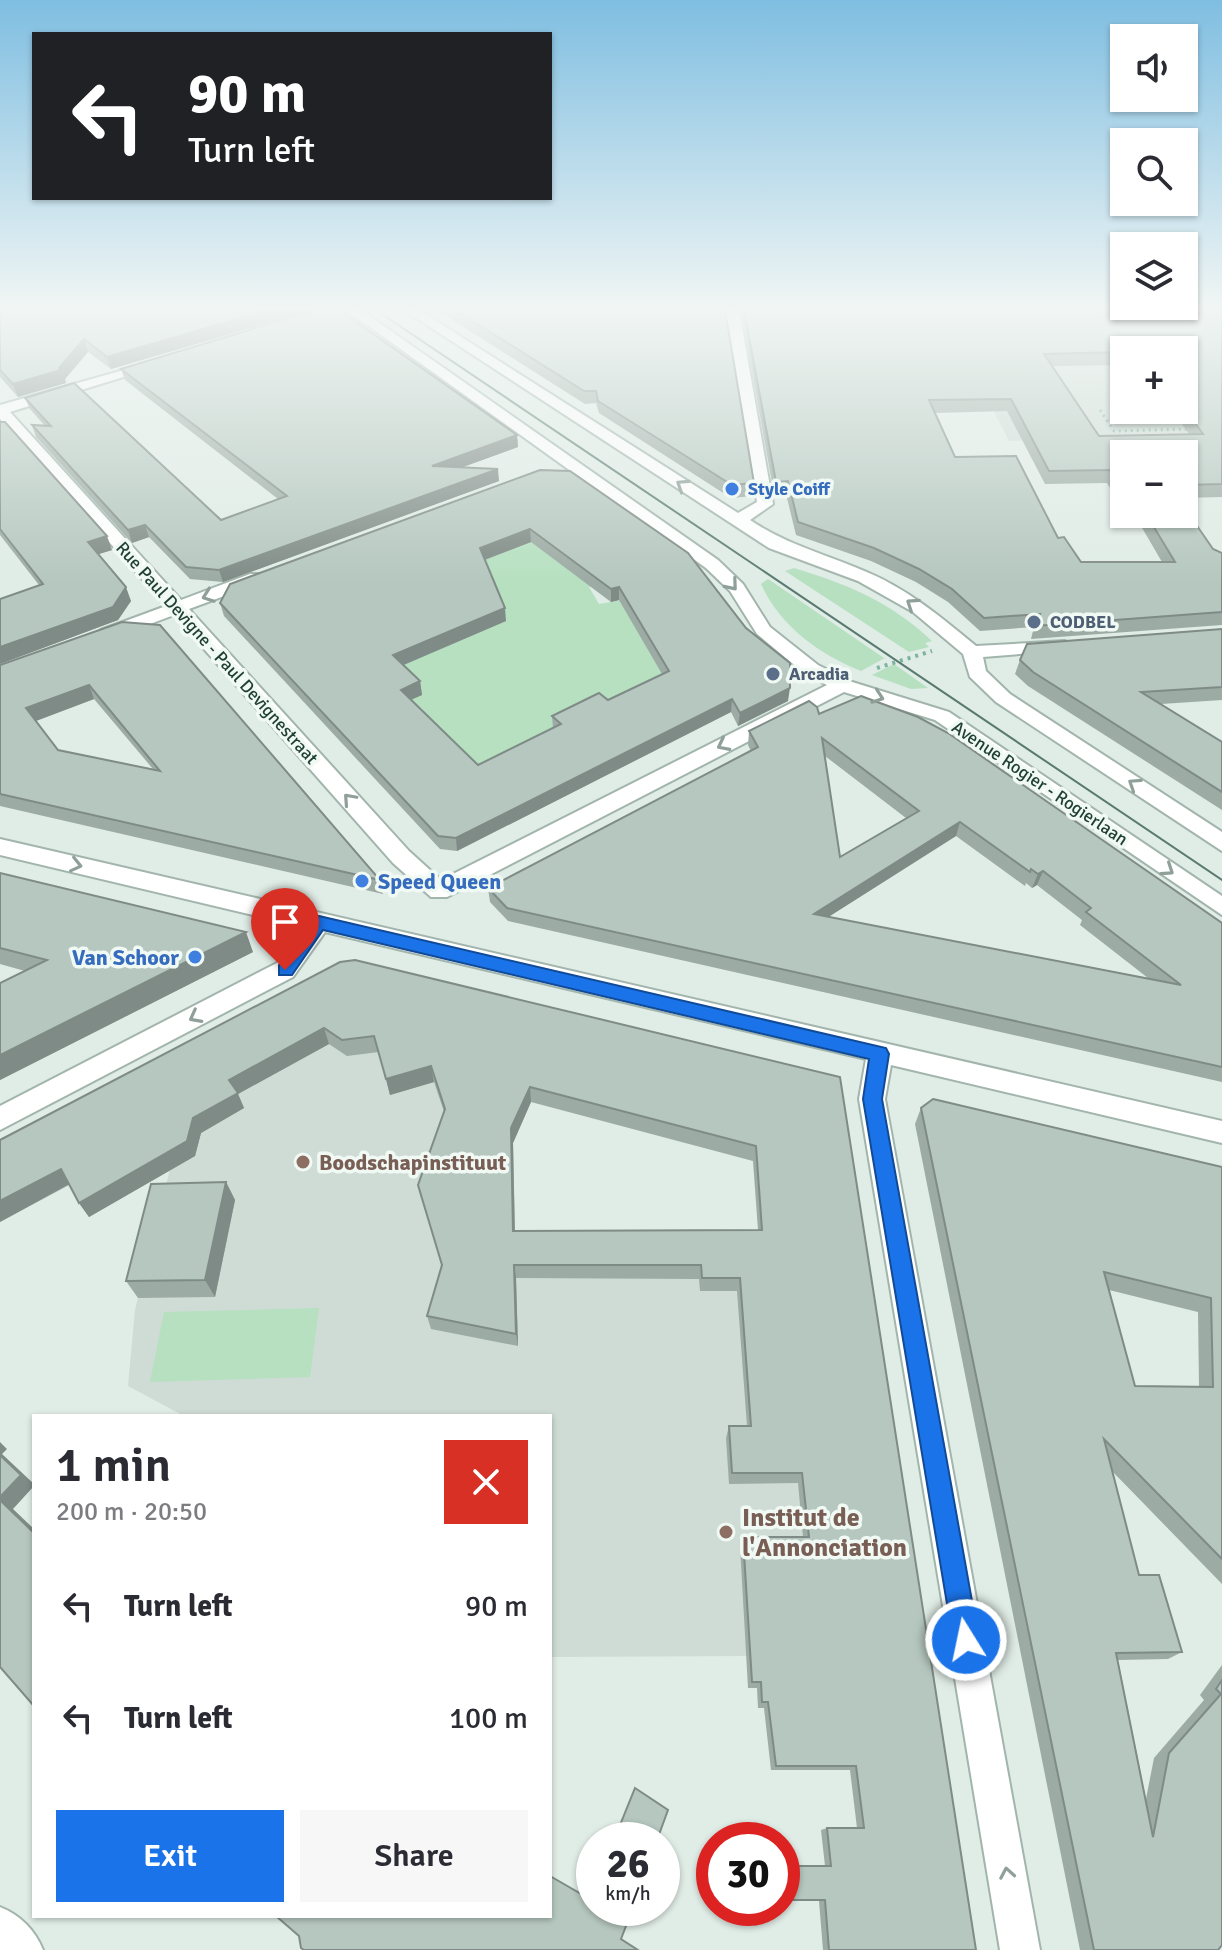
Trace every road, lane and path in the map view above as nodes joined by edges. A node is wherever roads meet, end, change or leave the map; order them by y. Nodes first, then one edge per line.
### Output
1 (30, 401) edge
2 (475, 401) edge
3 (551, 401) edge
4 (747, 401) edge
5 (0, 410) edge
6 (1100, 410) dead end
7 (1207, 429) edge
8 (737, 521) junction
9 (275, 571) edge
10 (177, 608) junction
11 (83, 643) edge
12 (1083, 643) edge
13 (972, 652) junction
14 (842, 685) junction
15 (1222, 843) edge
16 (0, 847) edge
17 (1222, 907) edge
18 (319, 923) junction
19 (880, 1054) junction
20 (0, 1119) edge
21 (1222, 1132) edge
22 (1020, 1950) edge

1 - 5 street
2 -> 14 street, Avenue Rogier - Rogierlaan
8 -> 3 street
4 - 8 street
5 - 10 street, Rue Paul Devigne - Paul Devignestraat
6 - 7 path
13 -> 8 street
9 -> 10 street
10 - 11 street
14 -> 10 street, Rue Paul Devigne - Paul Devignestraat
12 - 13 street
13 - 14 path
15 -> 13 street
14 -> 17 street, Avenue Rogier - Rogierlaan
16 -> 18 street
18 - 19 street
18 -> 20 street
19 - 21 street
22 -> 19 street

